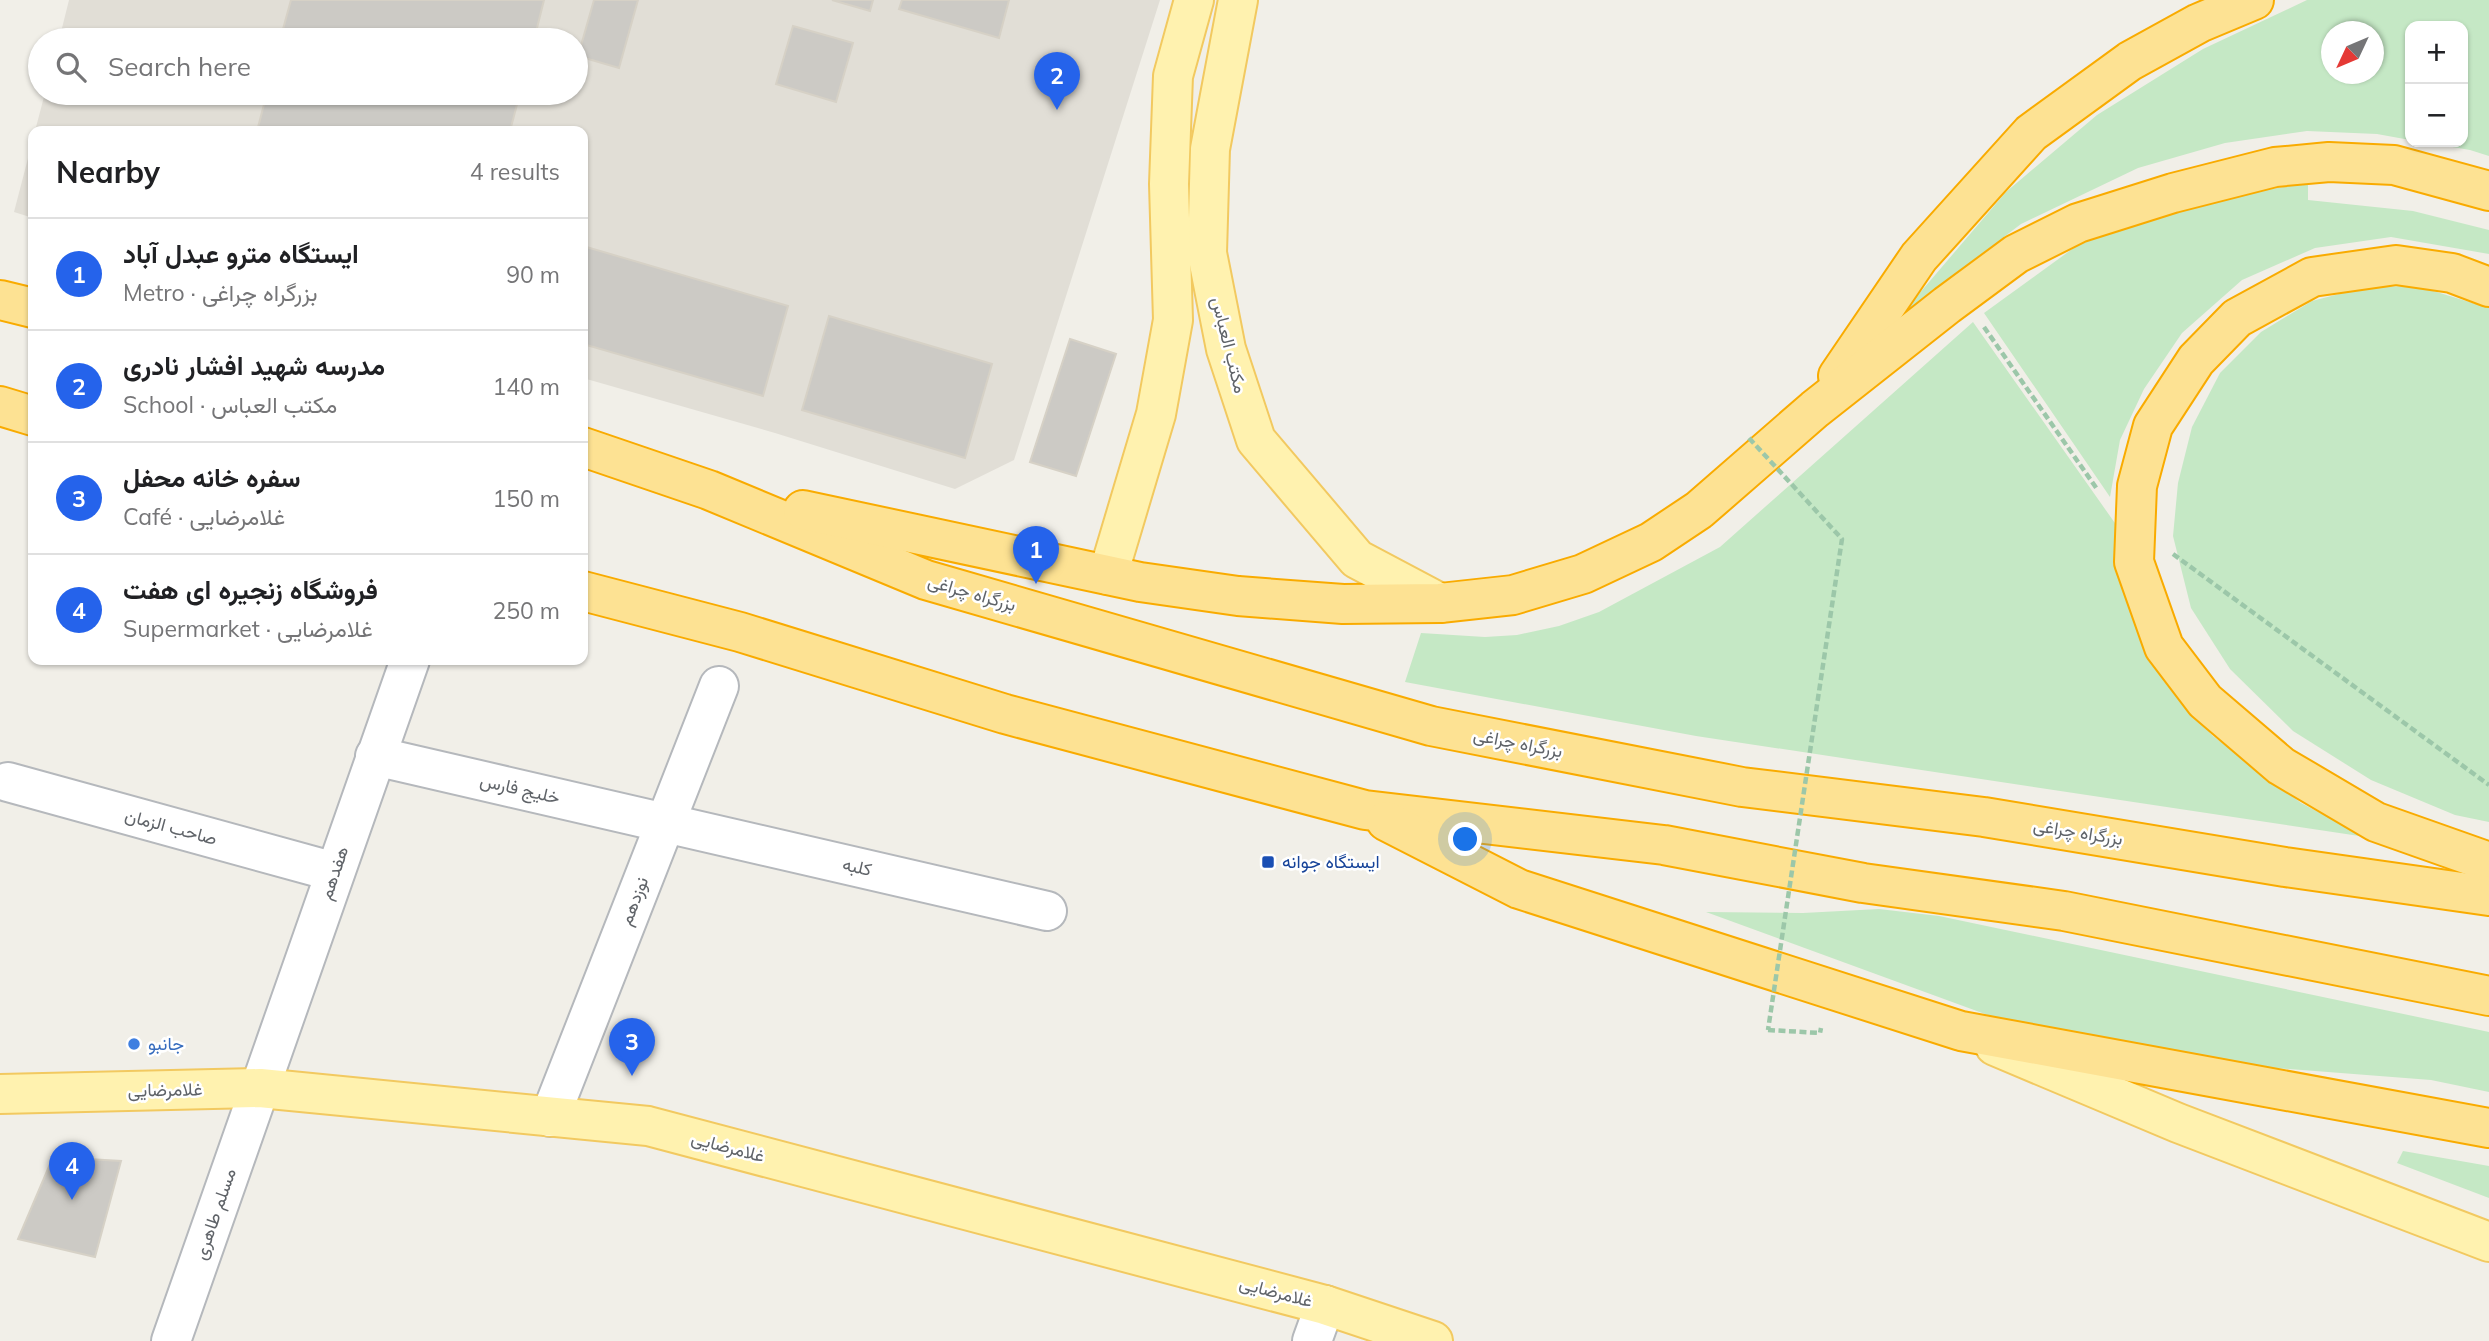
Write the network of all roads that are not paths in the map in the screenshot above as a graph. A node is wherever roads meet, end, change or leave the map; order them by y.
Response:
1 (1194, 0) edge
2 (1238, 0) edge
3 (2254, 0) edge
4 (2489, 191) edge
5 (2489, 287) edge
6 (0, 300) edge
7 (28, 307) edge
8 (0, 406) edge
9 (1815, 409) junction
10 (28, 414) edge
11 (588, 449) edge
12 (709, 490) junction
13 (1108, 575) junction
14 (588, 592) edge
15 (1440, 603) junction
16 (408, 665) edge
17 (719, 686) dead end
18 (375, 756) junction
19 (8, 782) dead end
20 (1365, 810) junction
21 (666, 822) junction
22 (2489, 862) edge
23 (335, 872) junction
24 (2489, 896) edge
25 (1047, 912) dead end
26 (2489, 996) edge
27 (1961, 1031) junction
28 (260, 1088) junction
29 (0, 1094) edge
30 (550, 1117) junction
31 (2489, 1128) edge
32 (2489, 1242) edge
33 (1325, 1305) junction
34 (171, 1341) edge
35 (1312, 1341) edge
36 (1433, 1341) edge

1 - 13 main road
2 - 15 main road, مکتب العباس
3 - 9 highway
4 - 9 highway
5 - 22 highway
6 - 7 highway
8 - 10 highway
9 - 15 highway
11 - 12 highway, بزرگراه چراغی
12 - 13 highway
12 - 24 highway, بزرگراه چراغی
13 - 15 highway
14 - 20 highway
16 - 18 street, هفدهم
17 - 21 street, نوزدهم
18 - 21 street, خلیج فارس
18 - 23 street, هفدهم
19 - 23 street, صاحب الزمان
20 - 26 highway
20 - 27 highway
21 - 25 street, کلبه
21 - 30 street, نوزدهم
23 - 28 street, هفدهم
27 - 31 highway
27 - 32 main road
28 - 29 main road, غلامرضایی
28 - 30 main road, غلامرضایی
28 - 34 street, مسلم طاهری
30 - 33 main road, غلامرضایی
33 - 35 street
33 - 36 main road, غلامرضایی

